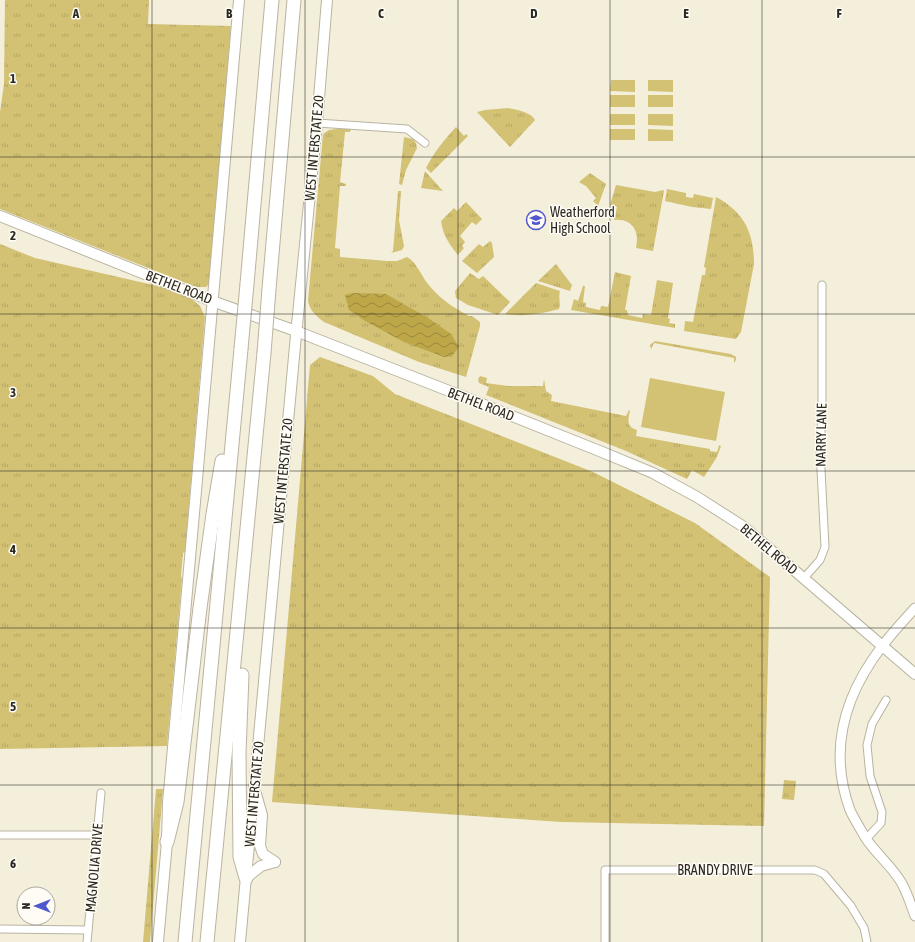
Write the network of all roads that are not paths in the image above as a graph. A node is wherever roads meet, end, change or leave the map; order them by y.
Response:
1 (238, 0) edge
2 (272, 0) edge
3 (294, 0) edge
4 (327, 0) edge
5 (317, 123) junction
6 (425, 143) dead end
7 (0, 216) edge
8 (822, 285) dead end
9 (212, 300) junction
10 (296, 331) junction
11 (233, 429) junction
12 (804, 578) junction
13 (915, 608) edge
14 (239, 612) junction
15 (882, 646) junction
16 (915, 674) edge
17 (886, 700) dead end
18 (254, 786) junction
19 (101, 793) dead end
20 (0, 834) edge
21 (97, 835) junction
22 (866, 839) junction
23 (167, 842) junction
24 (246, 878) junction
25 (911, 898) edge
26 (915, 916) edge
27 (0, 929) edge
28 (88, 930) junction
29 (87, 942) edge
30 (158, 942) edge
31 (185, 942) edge
32 (207, 942) edge
33 (240, 942) edge
34 (604, 942) edge
35 (867, 942) edge

1 - 9 main road
2 - 11 highway, bridge
3 - 14 highway, bridge
4 - 5 main road, WEST INTERSTATE 20
5 - 6 street
5 - 10 main road, WEST INTERSTATE 20
7 - 9 main road, BETHEL ROAD
8 - 12 street, NARRY LANE
9 - 10 main road, BETHEL ROAD
9 - 23 main road
10 - 12 main road, BETHEL ROAD
10 - 18 main road, WEST INTERSTATE 20
11 - 23 highway
11 - 31 highway
12 - 15 main road, BETHEL ROAD
13 - 15 street
14 - 24 highway
14 - 32 highway
15 - 16 main road, BETHEL ROAD
15 - 22 street
17 - 22 street
18 - 24 main road, WEST INTERSTATE 20
18 - 24 main road
19 - 21 street, MAGNOLIA DRIVE
20 - 21 street
21 - 28 street, MAGNOLIA DRIVE
22 - 25 street
23 - 30 main road
24 - 33 main road, WEST INTERSTATE 20
25 - 26 street
27 - 28 street
28 - 29 street, MAGNOLIA DRIVE
34 - 35 street, BRANDY DRIVE

